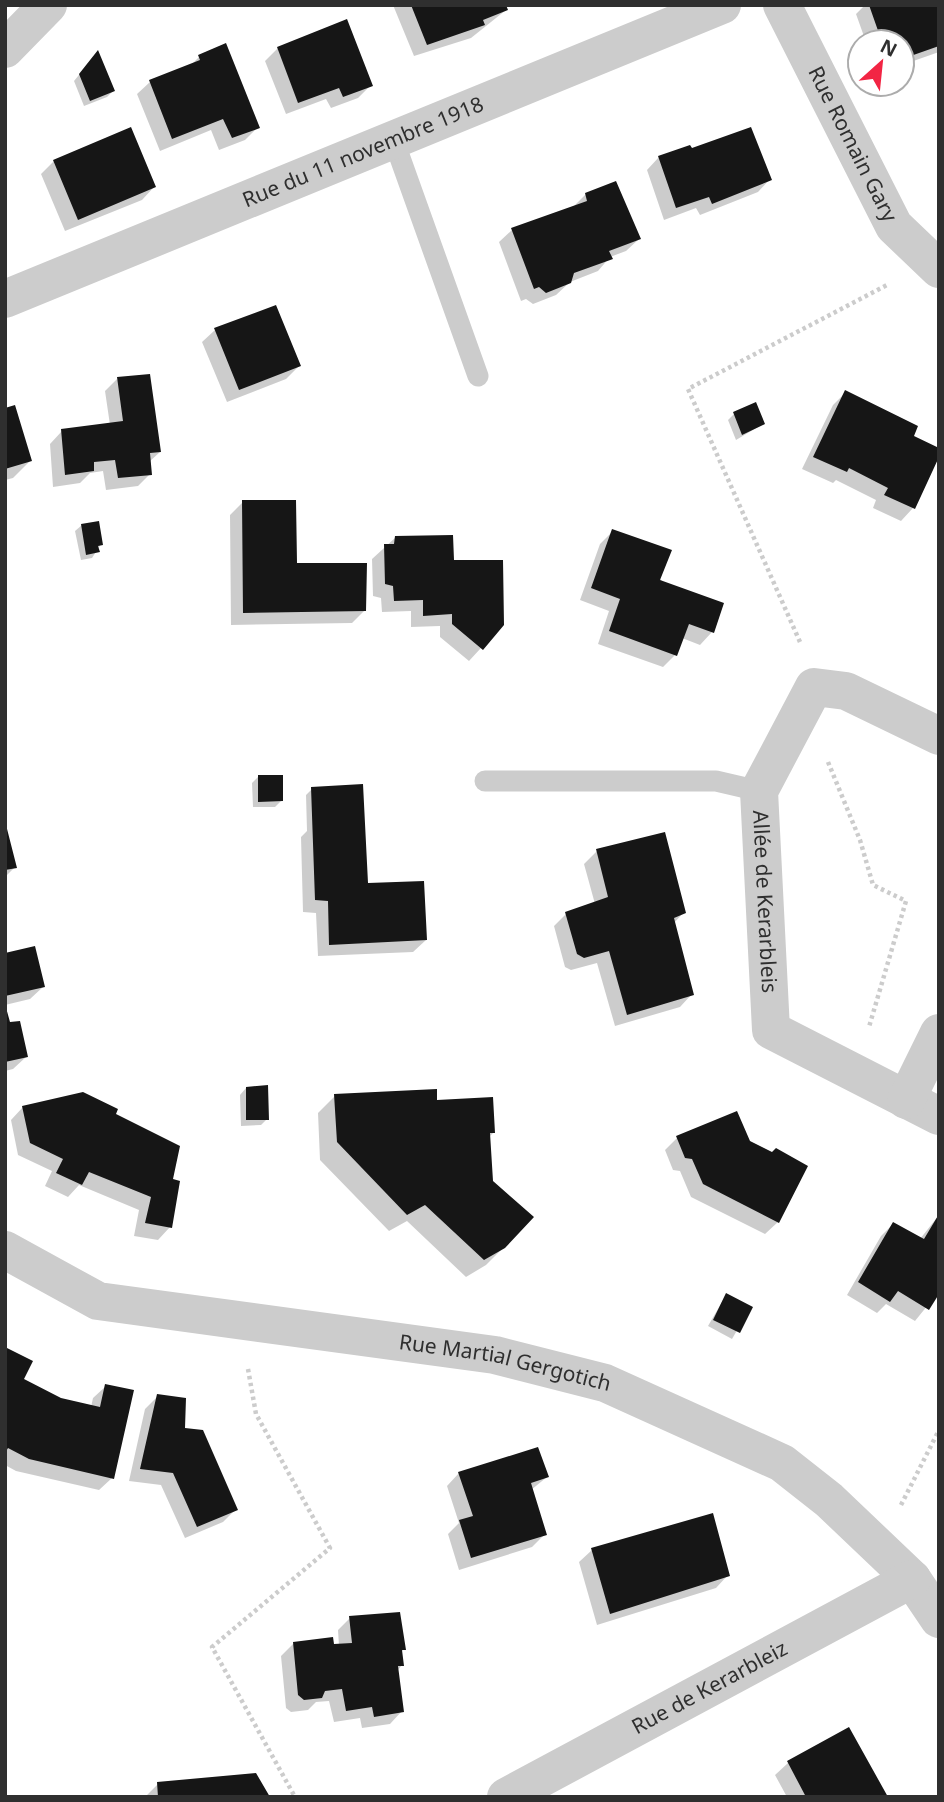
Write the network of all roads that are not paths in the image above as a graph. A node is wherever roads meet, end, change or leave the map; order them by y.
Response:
1 (48, 5) edge
2 (722, 5) edge
3 (782, 5) edge
4 (5, 49) edge
5 (394, 141) junction
6 (939, 269) edge
7 (5, 299) edge
8 (478, 376) dead end
9 (939, 736) edge
10 (485, 781) dead end
11 (759, 791) junction
12 (939, 1032) edge
13 (922, 1108) edge
14 (5, 1250) edge
15 (912, 1579) junction
16 (939, 1619) edge
17 (506, 1797) edge

1 - 4 street
2 - 5 street, Rue du 11 novembre 1918
3 - 6 street, Rue Romain Gary
5 - 7 street, Rue du 11 novembre 1918
5 - 8 lane
9 - 11 street, Allée de Kerarbleis
10 - 11 lane
11 - 13 street, Allée de Kerarbleis
12 - 13 street, Allée de Kerarbleis
14 - 15 street, Rue Martial Gergotich
15 - 16 street, Rue Martial Gergotich
15 - 17 street, Rue de Kerarbleiz

